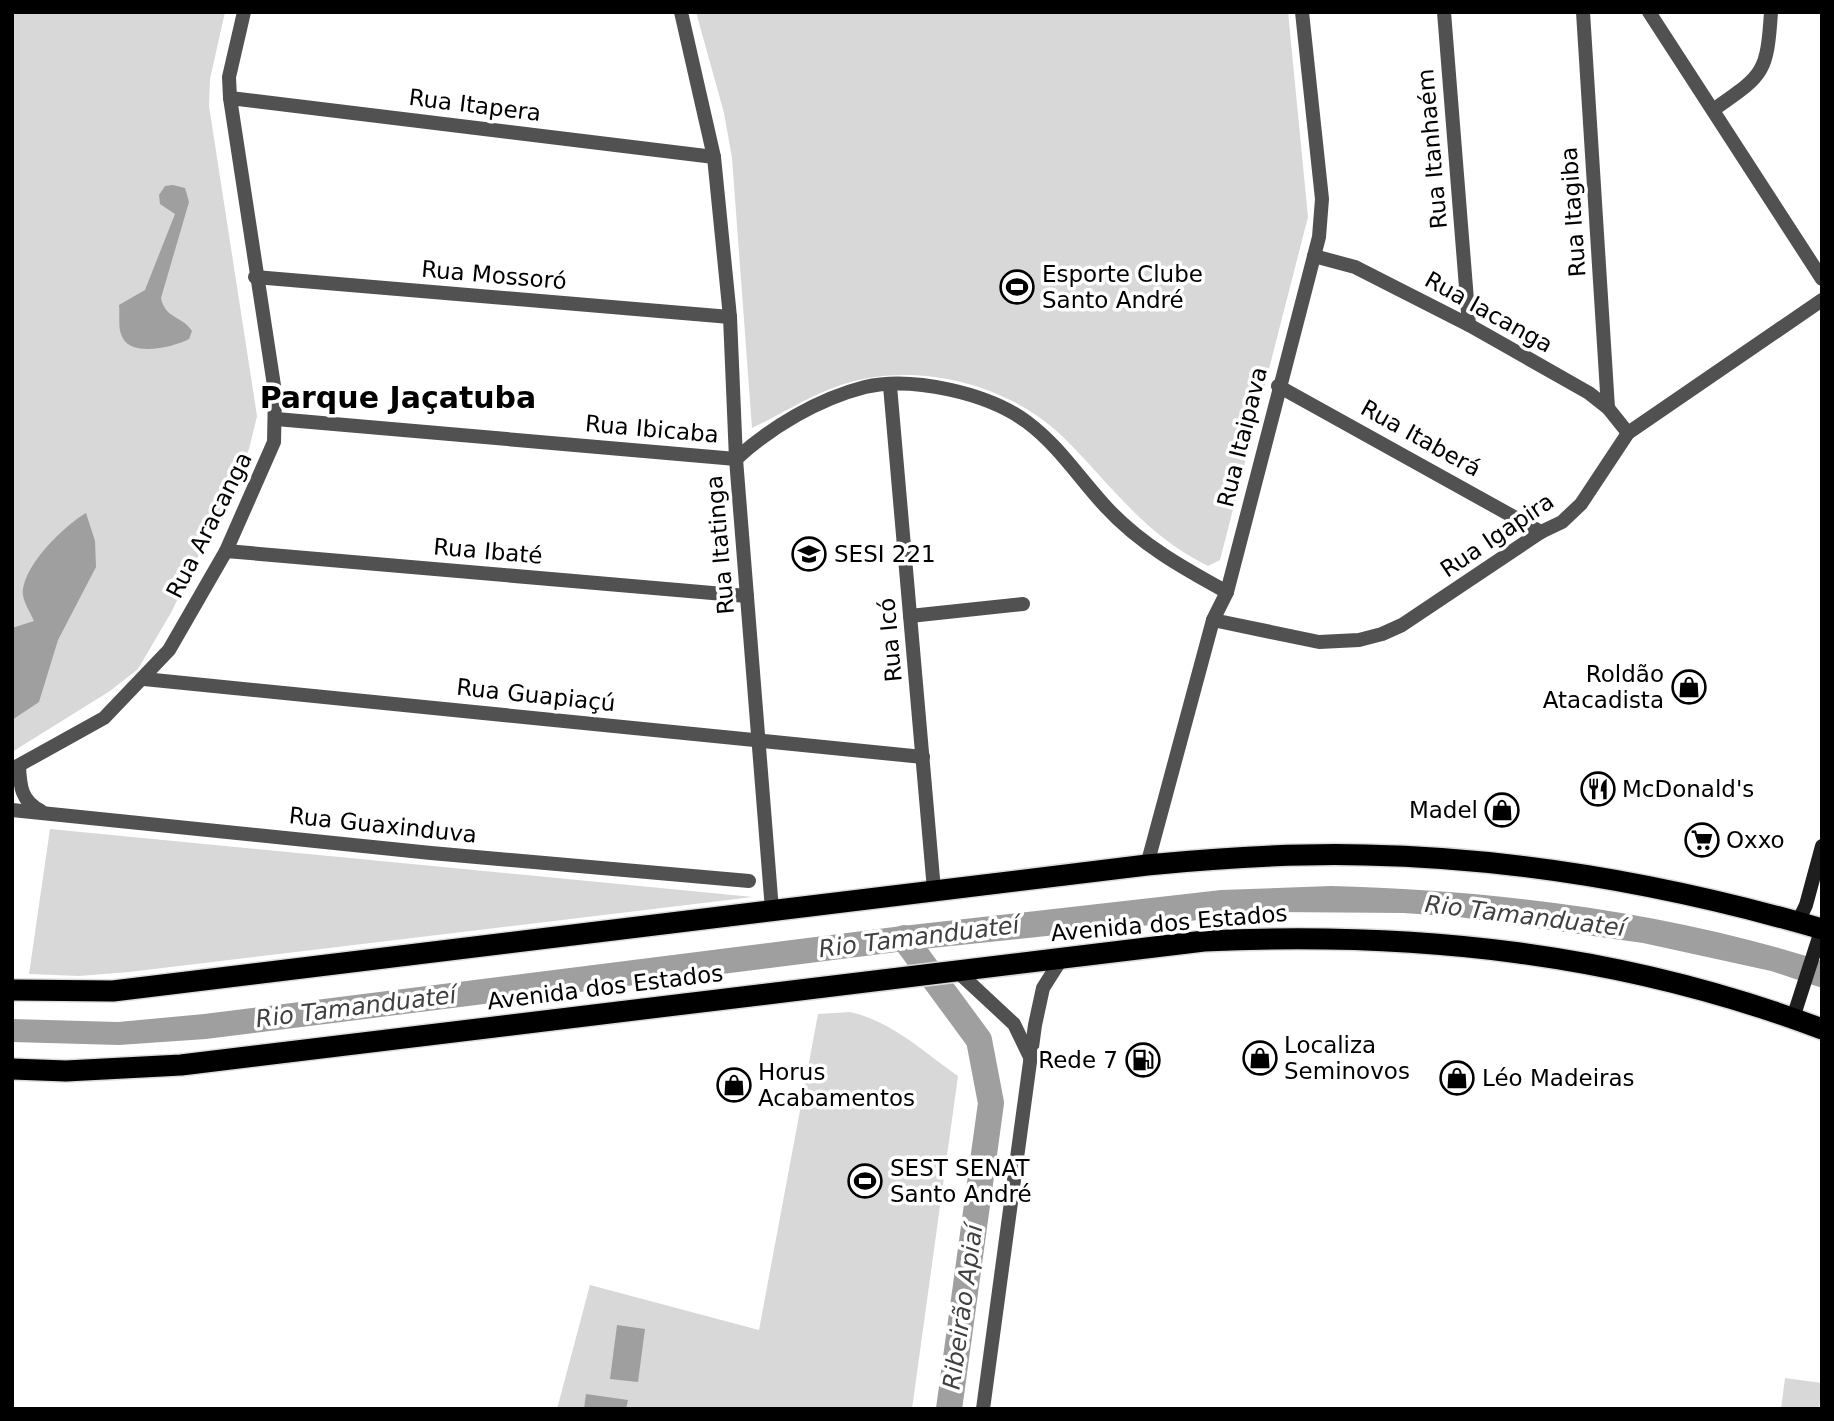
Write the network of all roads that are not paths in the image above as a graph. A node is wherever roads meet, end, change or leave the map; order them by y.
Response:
1 (244, 12) edge
2 (681, 12) edge
3 (1303, 12) edge
4 (1444, 12) edge
5 (1583, 12) edge
6 (1649, 12) edge
7 (1770, 12) edge
8 (230, 98) junction
9 (1713, 110) junction
10 (714, 156) junction
11 (1314, 256) junction
12 (255, 277) junction
13 (1822, 279) edge
14 (1822, 300) edge
15 (730, 317) junction
16 (1469, 325) junction
17 (890, 386) junction
18 (1278, 386) junction
19 (1608, 408) junction
20 (276, 419) junction
21 (1628, 433) junction
22 (736, 459) junction
23 (1541, 532) junction
24 (226, 551) junction
25 (1227, 592) junction
26 (747, 596) junction
27 (1023, 604) dead end
28 (910, 616) junction
29 (1213, 620) junction
30 (144, 679) junction
31 (760, 740) junction
32 (923, 757) junction
33 (16, 767) edge
34 (12, 810) edge
35 (43, 813) junction
36 (1822, 846) edge
37 (1147, 864) junction
38 (749, 881) dead end
39 (934, 890) junction
40 (772, 911) junction
41 (1798, 922) junction
42 (1822, 929) edge
43 (1062, 958) junction
44 (949, 972) junction
45 (12, 990) edge
46 (1793, 1018) junction
47 (1822, 1029) edge
48 (1031, 1058) junction
49 (12, 1069) edge
50 (984, 1409) edge

1 - 8 street, Rua Aracanga
2 - 10 street, Rua Itatinga
3 - 11 street, Rua Itaipava
4 - 16 street, Rua Itanhaém
5 - 19 street, Rua Itagiba
6 - 9 street
7 - 9 street
8 - 10 street, Rua Itapera
8 - 12 street, Rua Aracanga
9 - 13 street
10 - 15 street, Rua Itatinga
11 - 16 street, Rua Iacanga
11 - 18 street, Rua Itaipava
12 - 15 street, Rua Mossoró
12 - 20 street, Rua Aracanga
14 - 21 street, Rua Igapira
15 - 22 street, Rua Itatinga
16 - 19 street, Rua Iacanga
17 - 22 street, Rua Ibicaba
17 - 25 street, Rua Ibicaba
17 - 28 street, Rua Icó
18 - 23 street, Rua Itaberá
18 - 25 street, Rua Itaipava
19 - 21 street, Rua Iacanga
20 - 22 street, Rua Ibicaba
20 - 24 street, Rua Aracanga
21 - 23 street, Rua Igapira
22 - 26 street, Rua Itatinga
23 - 29 street, Rua Igapira
24 - 26 street, Rua Ibaté
24 - 30 street, Rua Aracanga
25 - 29 street, Rua Itaipava
26 - 31 street, Rua Itatinga
27 - 28 street
28 - 32 street, Rua Icó
29 - 37 street, Rua Itaipava
30 - 31 street, Rua Guapiaçú
30 - 33 street, Rua Aracanga
31 - 32 street, Rua Guapiaçú
31 - 40 street, Rua Itatinga
32 - 39 street, Rua Icó
33 - 35 street
34 - 35 street, Rua Guaxinduva
35 - 38 street, Rua Guaxinduva
36 - 41 main road
37 - 39 highway
37 - 41 highway
39 - 40 highway
40 - 45 highway
41 - 42 highway
42 - 46 main road
43 - 44 highway, Avenida dos Estados
43 - 46 highway, Avenida dos Estados
43 - 48 street
44 - 48 street
44 - 49 highway, Avenida dos Estados
46 - 47 highway, Avenida dos Estados
48 - 50 street

